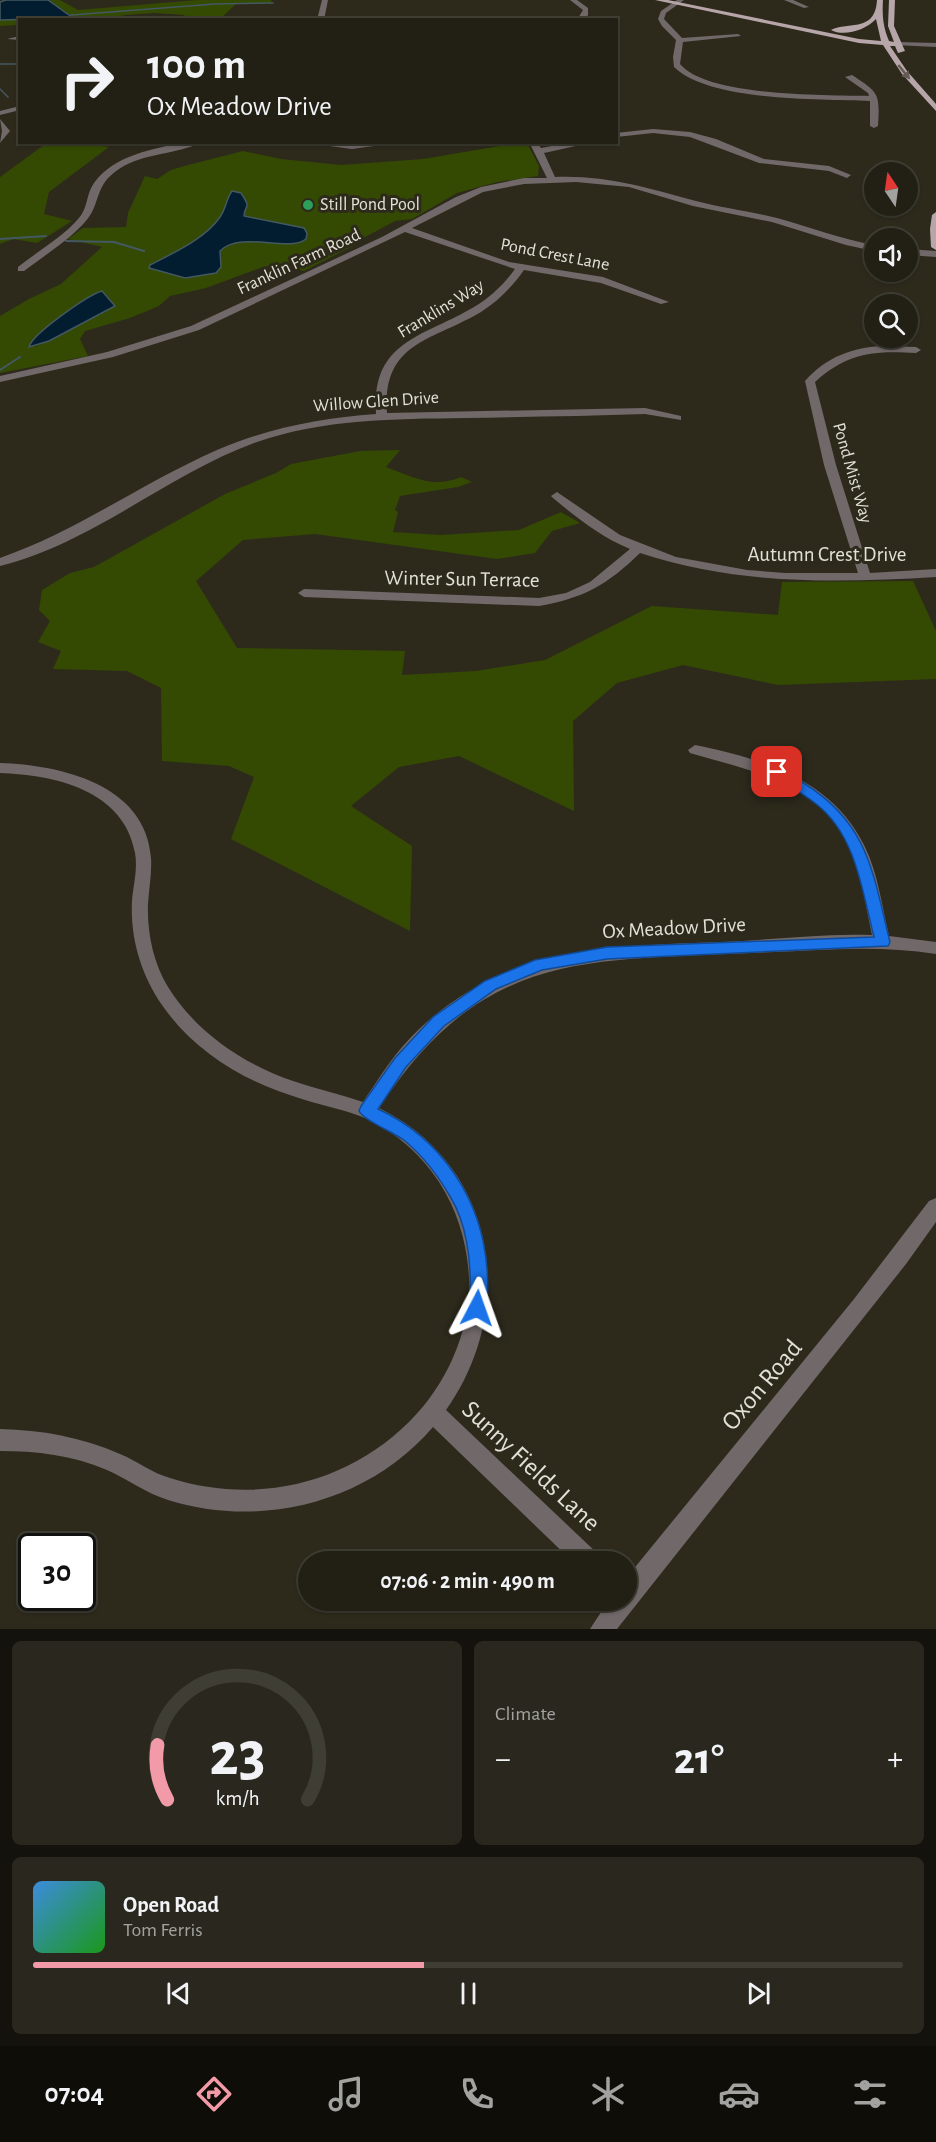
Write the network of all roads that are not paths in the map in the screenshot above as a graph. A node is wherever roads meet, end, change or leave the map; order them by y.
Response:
1 (325, 0) edge
2 (573, 0) edge
3 (658, 0) edge
4 (787, 0) edge
5 (880, 0) edge
6 (892, 0) edge
7 (678, 2) edge
8 (806, 7) dead end
9 (879, 10) junction
10 (736, 15) junction
11 (320, 18) edge
12 (582, 18) edge
13 (801, 26) junction
14 (738, 36) dead end
15 (18, 38) edge
16 (10, 39) dead end
17 (680, 40) junction
18 (885, 43) junction
19 (897, 44) junction
20 (936, 45) edge
21 (906, 58) dead end
22 (849, 77) dead end
23 (875, 99) junction
24 (18, 108) edge
25 (936, 109) edge
26 (0, 113) edge
27 (0, 121) edge
28 (874, 126) dead end
29 (618, 135) edge
30 (0, 141) edge
31 (190, 144) edge
32 (323, 144) edge
33 (380, 144) edge
34 (534, 144) edge
35 (579, 144) edge
36 (539, 151) junction
37 (848, 175) dead end
38 (552, 179) junction
39 (936, 215) edge
40 (406, 229) junction
41 (818, 232) junction
42 (864, 240) edge
43 (864, 246) edge
44 (918, 246) edge
45 (936, 247) edge
46 (918, 253) edge
47 (936, 254) edge
48 (521, 268) junction
49 (21, 269) dead end
50 (664, 302) dead end
51 (916, 351) dead end
52 (0, 378) edge
53 (381, 417) junction
54 (677, 417) dead end
55 (557, 496) dead end
56 (638, 548) junction
57 (0, 562) edge
58 (936, 573) edge
59 (865, 576) junction
60 (304, 593) dead end
61 (695, 750) dead end
62 (0, 768) edge
63 (882, 942) junction
64 (936, 948) edge
65 (367, 1111) junction
66 (936, 1207) edge
67 (432, 1412) junction
68 (0, 1440) edge
69 (578, 1551) edge
70 (637, 1583) edge
71 (616, 1611) edge
72 (602, 1629) edge

1 - 11 street
2 - 12 street
3 - 7 main road
4 - 8 street
5 - 9 main road
6 - 19 main road
7 - 10 main road
7 - 17 street
9 - 13 main road
9 - 18 main road
10 - 13 main road
10 - 18 main road
13 - 18 main road
14 - 17 street
15 - 16 street
17 - 23 street
18 - 19 main road
18 -> 25 main road
19 - 20 street
19 - 21 main road
22 - 23 street
23 - 28 street
24 - 26 street
27 - 30 street
29 - 37 street
31 - 49 street
32 - 33 street
34 - 36 street
35 - 36 street
36 - 38 street
38 - 40 street, Franklin Farm Road
38 - 41 street, Franklin Farm Road
39 - 45 main road
40 - 48 street, Pond Crest Lane
40 - 52 street, Franklin Farm Road
41 - 42 street, Franklin Farm Road
41 - 43 street, Franklin Farm Road
44 - 45 street
46 - 47 street
48 - 50 street, Pond Crest Lane
48 - 53 street, Franklins Way
51 - 59 street, Pond Mist Way
53 - 54 street, Willow Glen Drive
53 - 57 street, Willow Glen Drive
55 - 56 street, Autumn Crest Drive
56 - 59 street, Autumn Crest Drive
56 - 60 street, Winter Sun Terrace
58 - 59 street, Autumn Crest Drive
61 - 63 street
62 - 65 street
63 - 64 street, Ox Meadow Drive
63 - 65 street, Ox Meadow Drive
65 - 67 street
66 - 70 street, Oxon Road
67 - 68 street
67 - 69 street, Sunny Fields Lane
71 - 72 street

